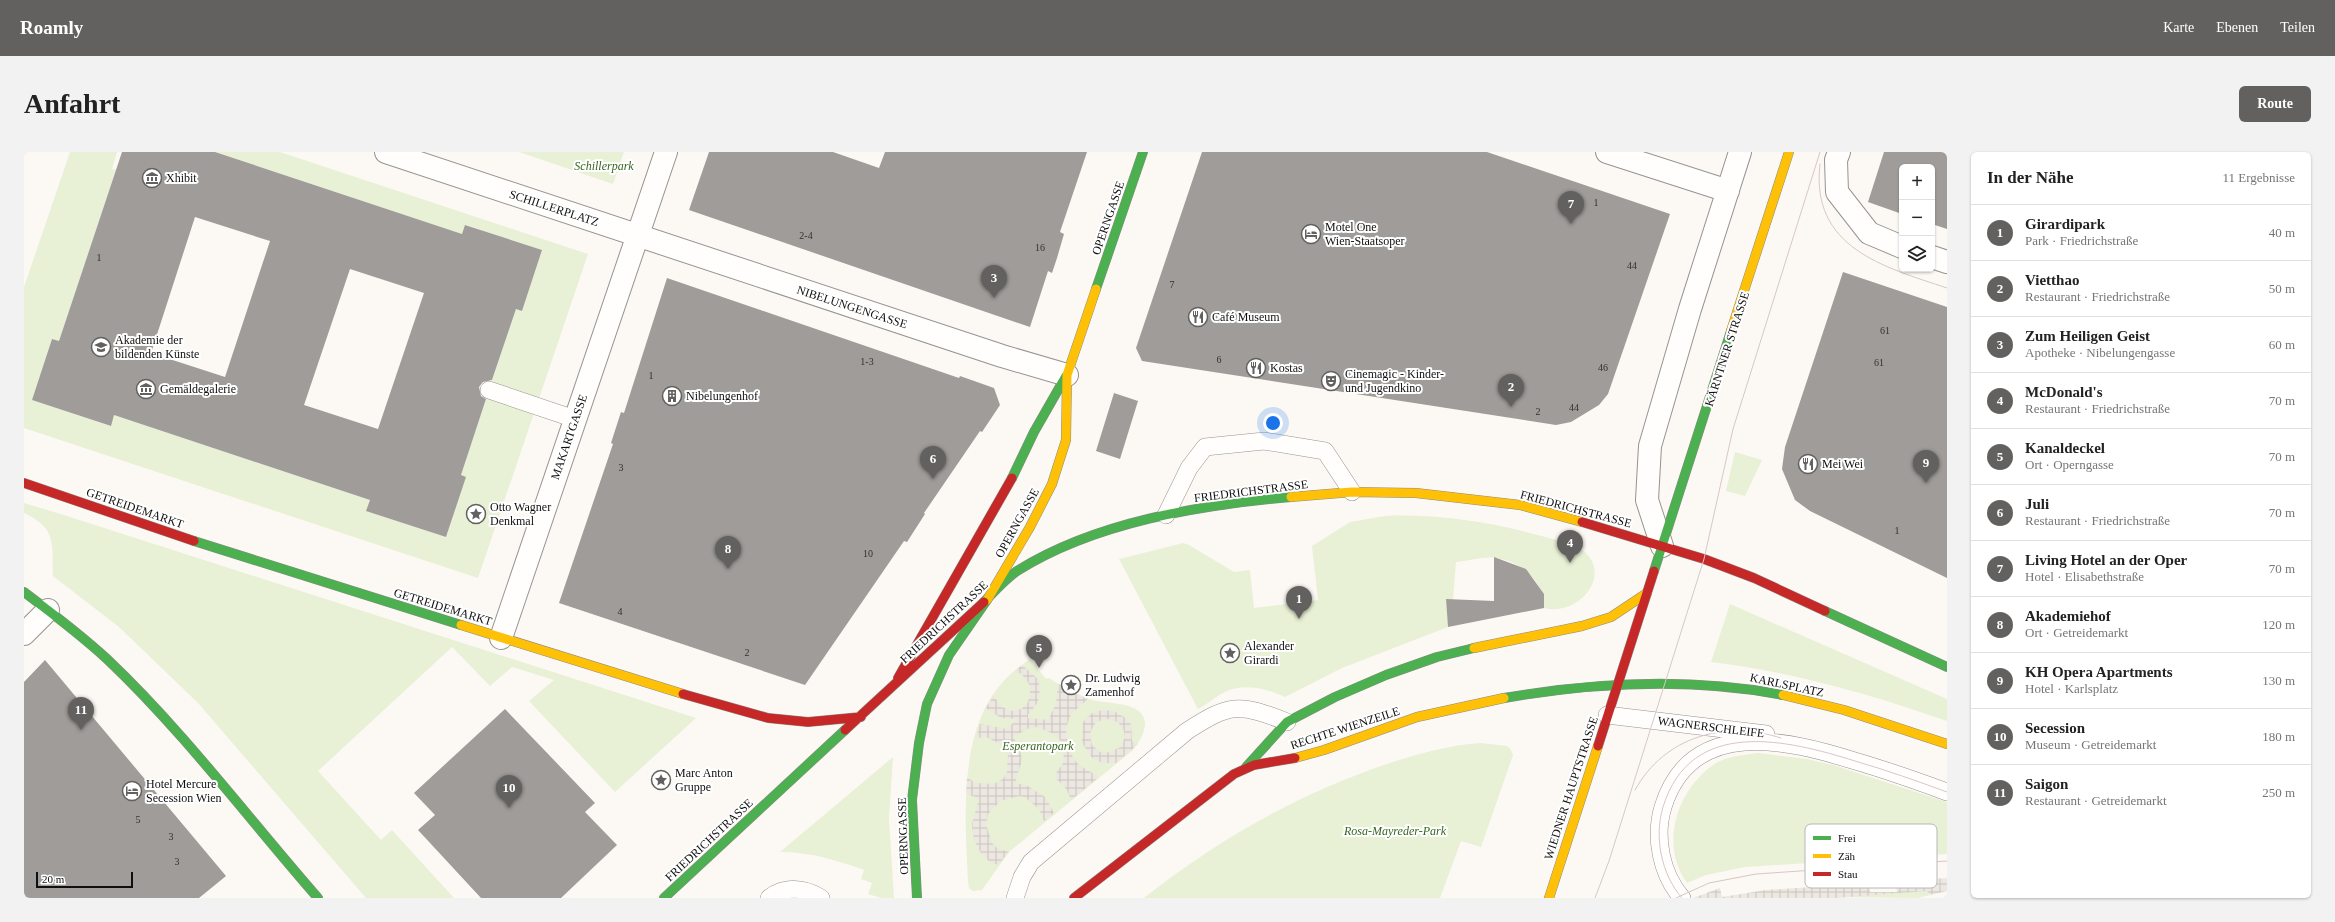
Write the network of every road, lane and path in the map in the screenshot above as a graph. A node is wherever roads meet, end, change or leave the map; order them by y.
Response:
1 (386, 152) edge
2 (666, 152) edge
3 (1143, 152) edge
4 (1607, 152) edge
5 (1740, 152) edge
6 (1789, 152) edge
7 (1839, 152) edge
8 (1728, 191) junction
9 (638, 236) junction
10 (1899, 246) edge
11 (1935, 258) edge
12 (1947, 262) edge
13 (1067, 375) junction
14 (489, 390) dead end
15 (575, 419) junction
16 (24, 483) edge
17 (1352, 492) junction
18 (1166, 515) junction
19 (1662, 546) junction
20 (24, 592) edge
21 (1647, 593) junction
22 (989, 596) junction
23 (48, 610) junction
24 (24, 634) edge
25 (502, 638) junction
26 (1947, 667) edge
27 (1616, 685) junction
28 (894, 686) junction
29 (1607, 715) junction
30 (861, 716) junction
31 (1287, 722) junction
32 (1947, 744) edge
33 (1814, 748) junction
34 (1246, 767) junction
35 (1947, 792) edge
36 (318, 898) edge
37 (664, 898) edge
38 (769, 898) edge
39 (821, 898) edge
40 (917, 898) edge
41 (1014, 898) edge
42 (1074, 898) edge
43 (1549, 898) edge
44 (1682, 898) edge

1 - 9 street, SCHILLERPLATZ
2 - 9 street
3 - 13 main road, OPERNGASSE
4 - 8 street
5 - 8 street
6 - 19 main road, KÄRNTNER STRASSE
7 - 10 street
8 - 19 street
9 - 13 street, NIBELUNGENGASSE
9 - 15 street, MAKARTGASSE
11 - 12 street
13 - 22 main road, OPERNGASSE
13 - 28 main road, FRIEDRICHSTRASSE
14 - 15 lane
15 - 25 street, MAKARTGASSE
16 - 25 main road, GETREIDEMARKT
17 - 18 main road, FRIEDRICHSTRASSE
17 - 18 lane
17 - 19 main road, FRIEDRICHSTRASSE
18 - 22 main road, FRIEDRICHSTRASSE
19 - 21 main road, KÄRNTNER STRASSE
19 - 26 main road
20 - 23 main road
21 - 27 main road, KÄRNTNER STRASSE
21 - 31 main road
22 - 28 main road, FRIEDRICHSTRASSE
22 - 40 main road, OPERNGASSE
23 - 24 street
23 - 36 main road
25 - 30 main road, GETREIDEMARKT
27 - 29 main road, WIEDNER HAUPTSTRASSE
27 - 32 main road, KARLSPLATZ
27 - 34 main road, RECHTE WIENZEILE
28 - 30 main road, FRIEDRICHSTRASSE
29 - 33 lane, WAGNERSCHLEIFE
29 - 43 main road, WIEDNER HAUPTSTRASSE
30 - 37 main road, FRIEDRICHSTRASSE
31 - 34 main road
31 - 41 lane
33 - 35 lane, WAGNERSCHLEIFE
33 - 44 lane, WAGNERSCHLEIFE
34 - 42 main road, RECHTE WIENZEILE
38 - 39 lane

